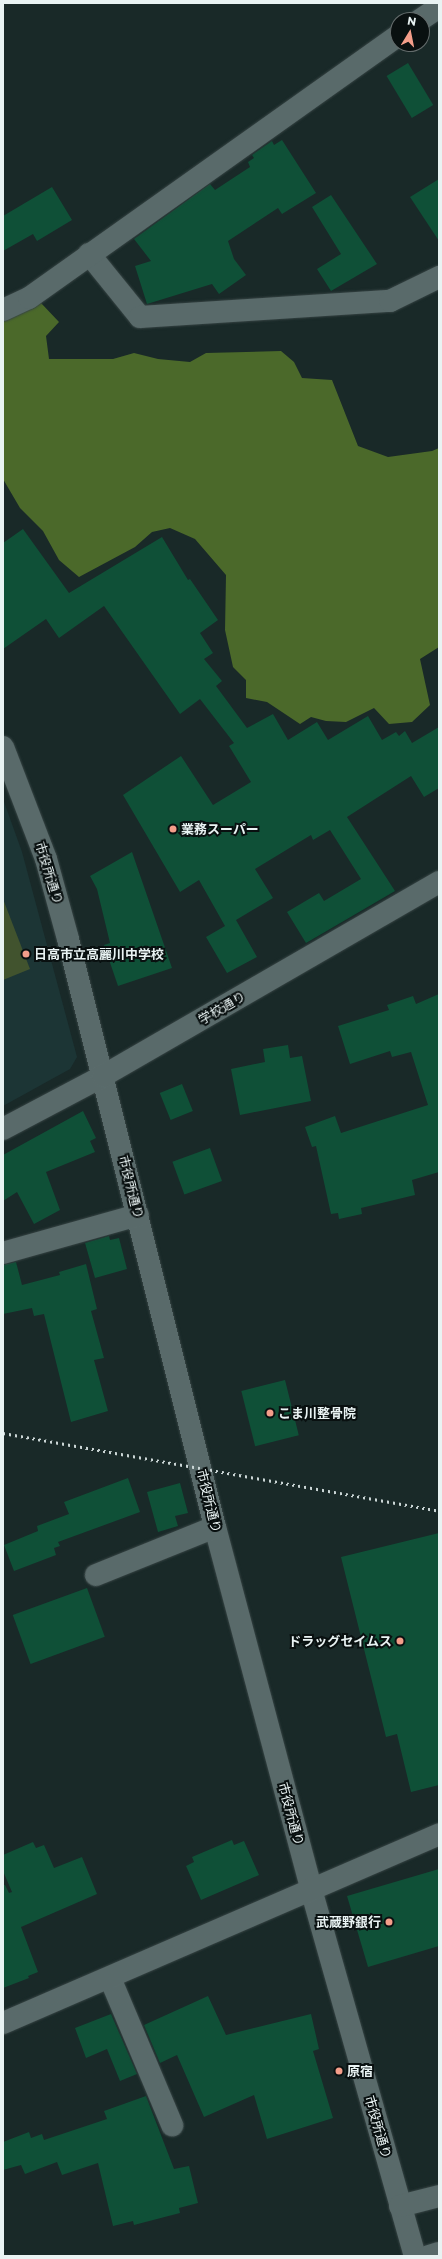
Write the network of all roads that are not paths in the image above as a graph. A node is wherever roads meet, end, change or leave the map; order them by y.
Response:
1 (439, 7) edge
2 (430, 13) edge
3 (390, 42) edge
4 (89, 254) junction
5 (439, 278) edge
6 (3, 310) edge
7 (3, 747) edge
8 (439, 882) edge
9 (103, 1076) junction
10 (3, 1129) edge
11 (138, 1215) junction
12 (3, 1253) edge
13 (215, 1527) junction
14 (96, 1575) dead end
15 (439, 1834) edge
16 (311, 1890) junction
17 (110, 1978) junction
18 (3, 2023) edge
19 (172, 2125) dead end
20 (439, 2196) edge
21 (400, 2206) junction
22 (439, 2253) edge
23 (415, 2256) edge
24 (429, 2256) edge

1 - 2 street
3 - 4 street
4 - 5 street
4 - 6 street
7 - 9 street, 市役所通り
8 - 9 street, 学校通り
9 - 10 street, 学校通り
9 - 11 street, 市役所通り
11 - 12 street
11 - 13 street, 市役所通り
13 - 14 street
13 - 16 street, 市役所通り
15 - 16 street
16 - 17 street
16 - 21 street, 市役所通り
17 - 18 street
17 - 19 street
20 - 21 street
21 - 23 street, 市役所通り
22 - 24 street

